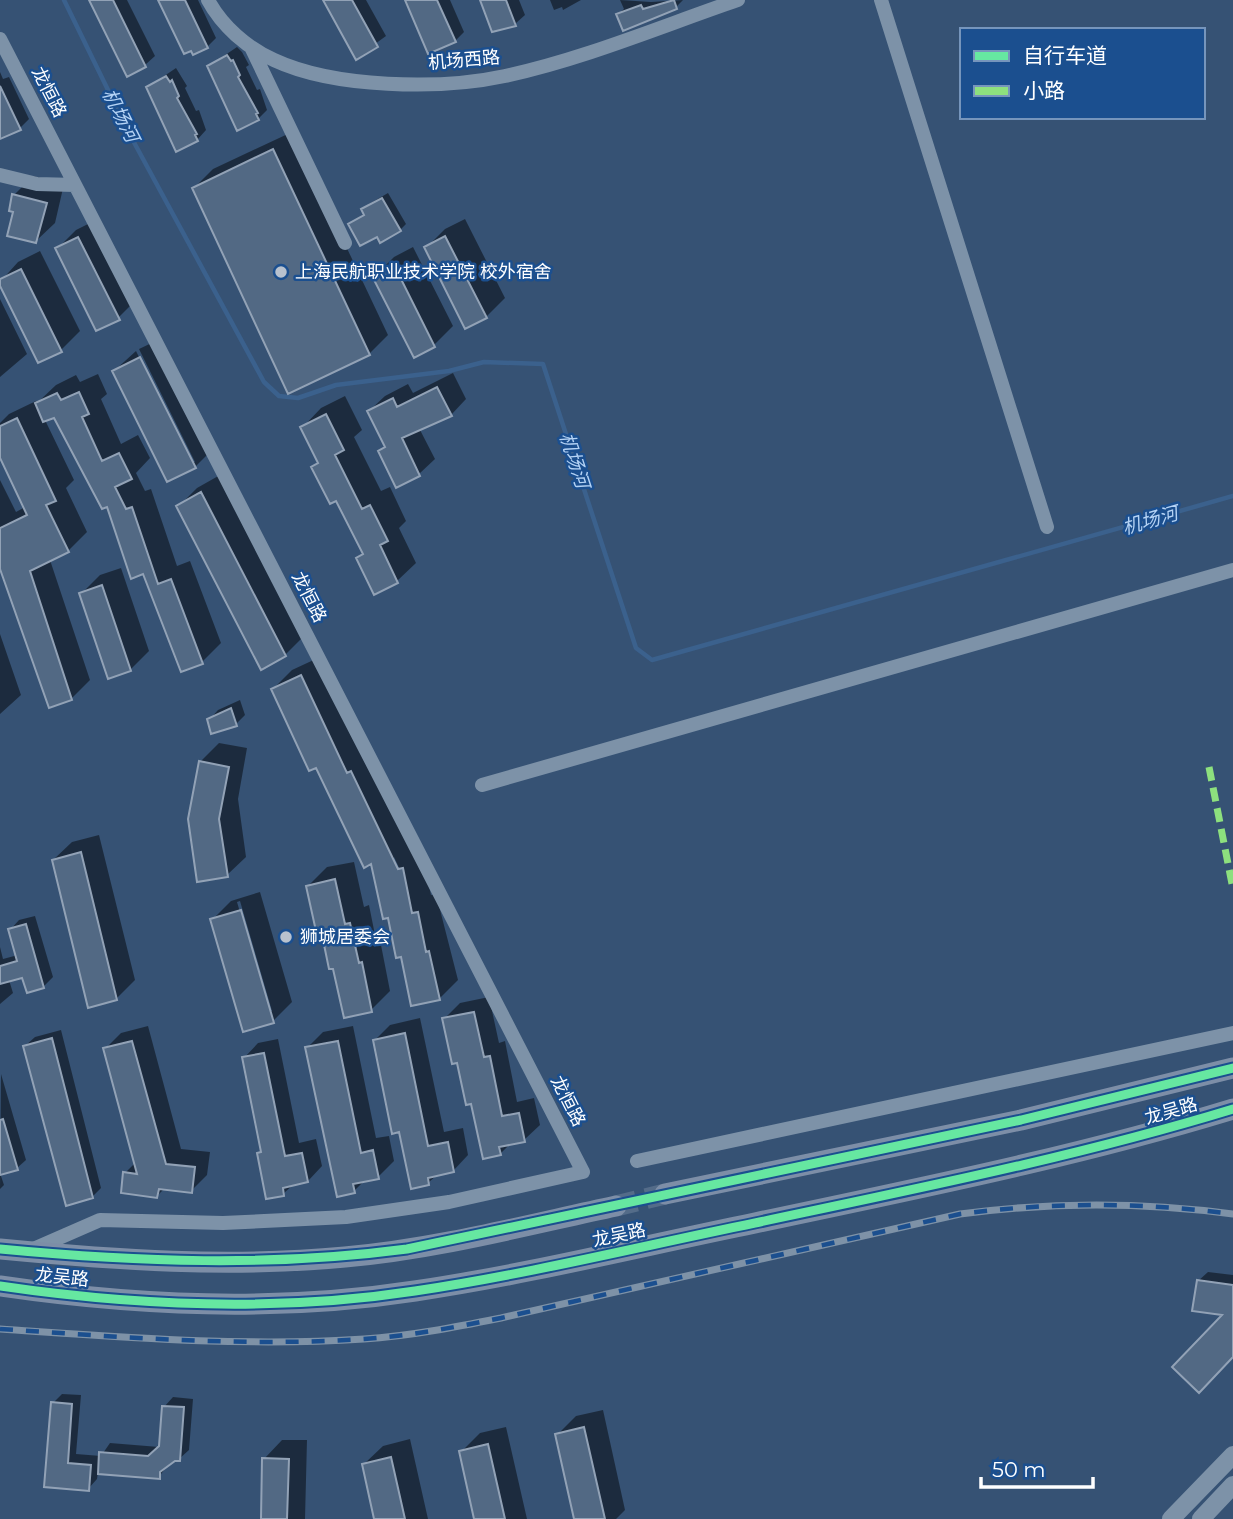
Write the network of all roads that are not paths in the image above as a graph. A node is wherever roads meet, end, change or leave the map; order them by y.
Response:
1 (208, 0) edge
2 (738, 0) edge
3 (881, 0) edge
4 (0, 39) edge
5 (251, 47) junction
6 (0, 175) edge
7 (75, 185) junction
8 (345, 243) dead end
9 (1047, 527) dead end
10 (1233, 570) edge
11 (482, 785) dead end
12 (1233, 1032) edge
13 (1228, 1066) edge
14 (1233, 1109) edge
15 (637, 1161) dead end
16 (583, 1172) joint
17 (665, 1194) tunnel mouth
18 (616, 1206) tunnel mouth
19 (0, 1249) edge
20 (27, 1251) junction
21 (0, 1286) edge
22 (1233, 1455) edge
23 (1233, 1485) edge
24 (1171, 1519) edge
25 (1201, 1519) edge

1 - 5 street, 机场西路
2 - 5 street, 机场西路
3 - 9 street
4 - 7 street, 龙恒路
5 - 8 street
6 - 7 street
7 - 16 street, 龙恒路
10 - 11 street
12 - 15 street
13 - 17 main road, 龙吴路
14 - 21 main road, 龙吴路
16 - 20 street, 龙吴路
18 - 20 main road, 龙吴路
19 - 20 main road, 龙吴路
22 - 24 street
23 - 25 street

